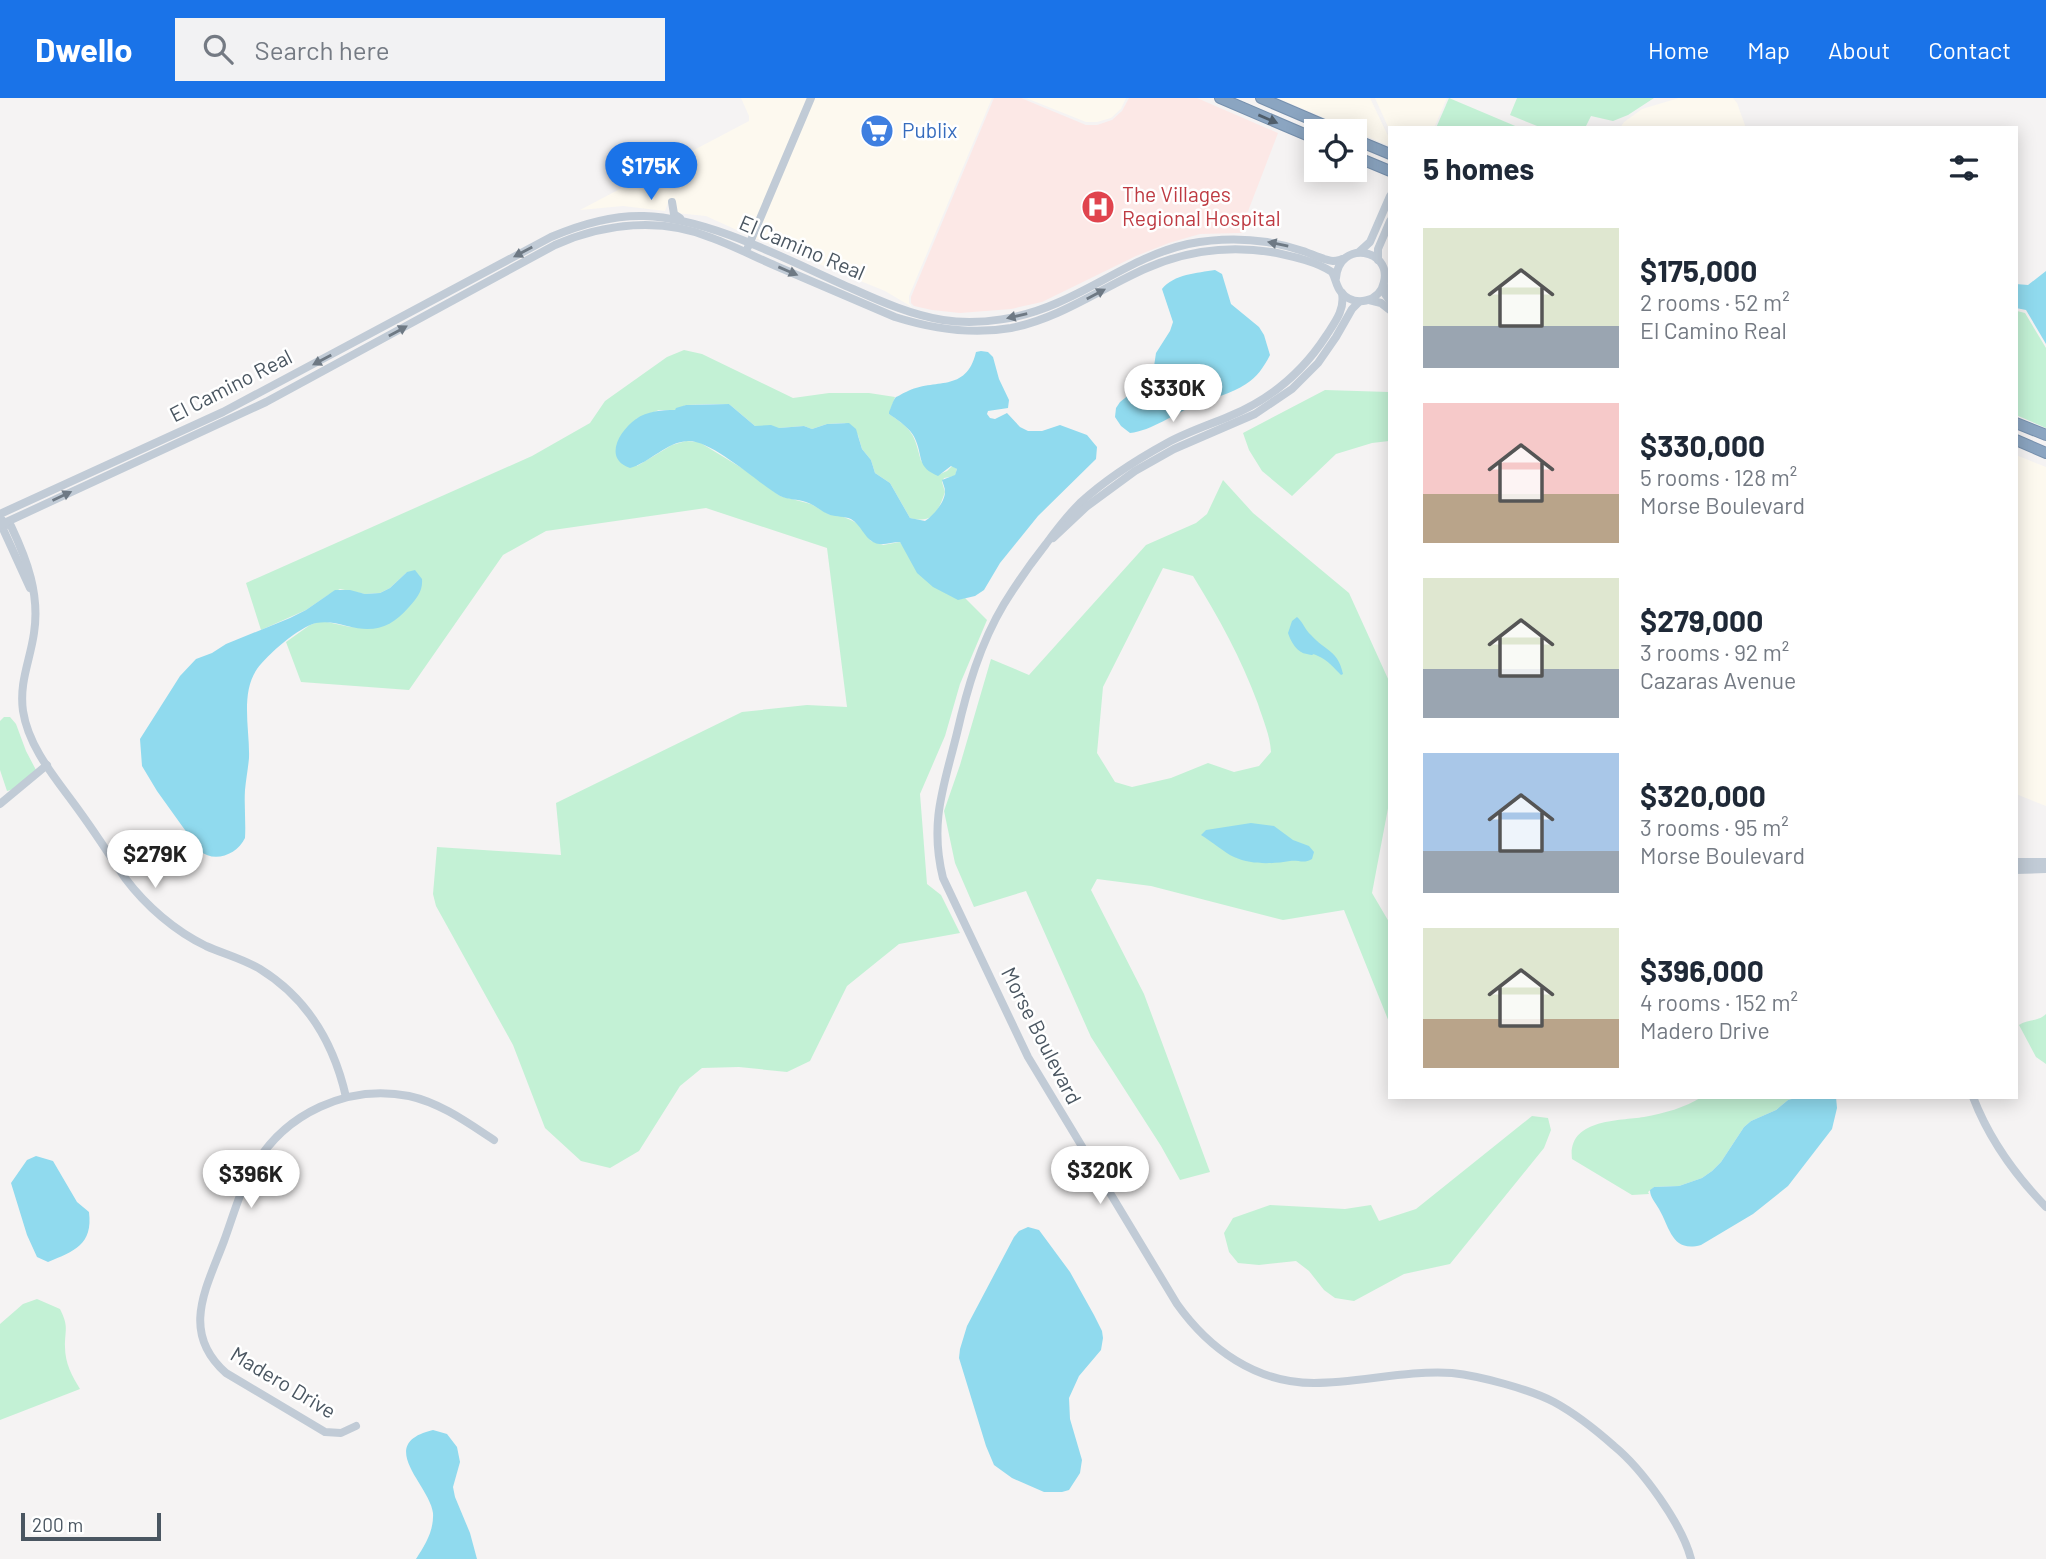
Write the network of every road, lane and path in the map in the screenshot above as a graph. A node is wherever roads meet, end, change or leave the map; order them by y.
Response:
1 (811, 98) edge
2 (1220, 98) edge
3 (1261, 98) edge
4 (1310, 119) edge
5 (1304, 134) edge
6 (1367, 144) edge
7 (1388, 153) edge
8 (1367, 161) edge
9 (1388, 170) edge
10 (1388, 201) edge
11 (662, 217) junction
12 (682, 220) junction
13 (1388, 226) edge
14 (553, 241) junction
15 (750, 244) junction
16 (1186, 244) junction
17 (1253, 245) junction
18 (1359, 252) junction
19 (746, 253) junction
20 (1189, 254) junction
21 (1343, 259) junction
22 (1378, 260) junction
23 (1336, 278) junction
24 (1384, 284) junction
25 (1342, 293) junction
26 (1388, 298) edge
27 (1369, 300) junction
28 (1359, 302) junction
29 (1060, 308) junction
30 (1388, 308) edge
31 (897, 312) junction
32 (1332, 335) junction
33 (2018, 424) edge
34 (2028, 428) junction
35 (2046, 435) edge
36 (2019, 442) edge
37 (2046, 453) edge
38 (1, 519) edge
39 (47, 765) junction
40 (0, 804) edge
41 (2018, 862) edge
42 (2046, 862) edge
43 (2046, 869) edge
44 (2018, 870) edge
45 (346, 1097) junction
46 (1974, 1099) edge
47 (494, 1140) dead end
48 (2046, 1208) edge
49 (356, 1426) dead end
50 (1691, 1559) edge

1 - 15 street
2 -> 5 highway
3 - 4 highway
6 - 7 highway
8 - 9 highway
10 - 18 street
11 - 12 street, El Camino Real
11 - 12 street
11 - 14 street, El Camino Real
12 - 15 street, El Camino Real
13 - 22 street
14 - 19 street, El Camino Real
14 - 38 street, El Camino Real
15 - 19 street
15 - 31 street, El Camino Real
16 - 17 street, El Camino Real
16 - 20 street
16 - 29 street, El Camino Real
17 - 20 street, El Camino Real
21 -> 17 street, El Camino Real
17 - 23 street, El Camino Real
18 - 21 street
18 - 22 street
19 -> 31 street, El Camino Real
29 -> 20 street, El Camino Real
21 - 23 street
22 - 24 street
23 - 25 street
24 - 26 street
24 - 27 street
25 - 28 street
25 - 32 street, Morse Boulevard
27 - 28 street
27 - 30 street
28 - 32 street, Morse Boulevard
29 - 31 street, El Camino Real
32 - 50 street, Morse Boulevard
33 - 34 highway
34 - 35 highway
34 - 36 highway
36 - 37 highway
38 - 39 street
39 - 40 street
39 - 45 street
41 - 42 street
43 - 44 street
45 - 47 street, Madero Drive
45 - 49 street, Madero Drive
46 - 48 street

